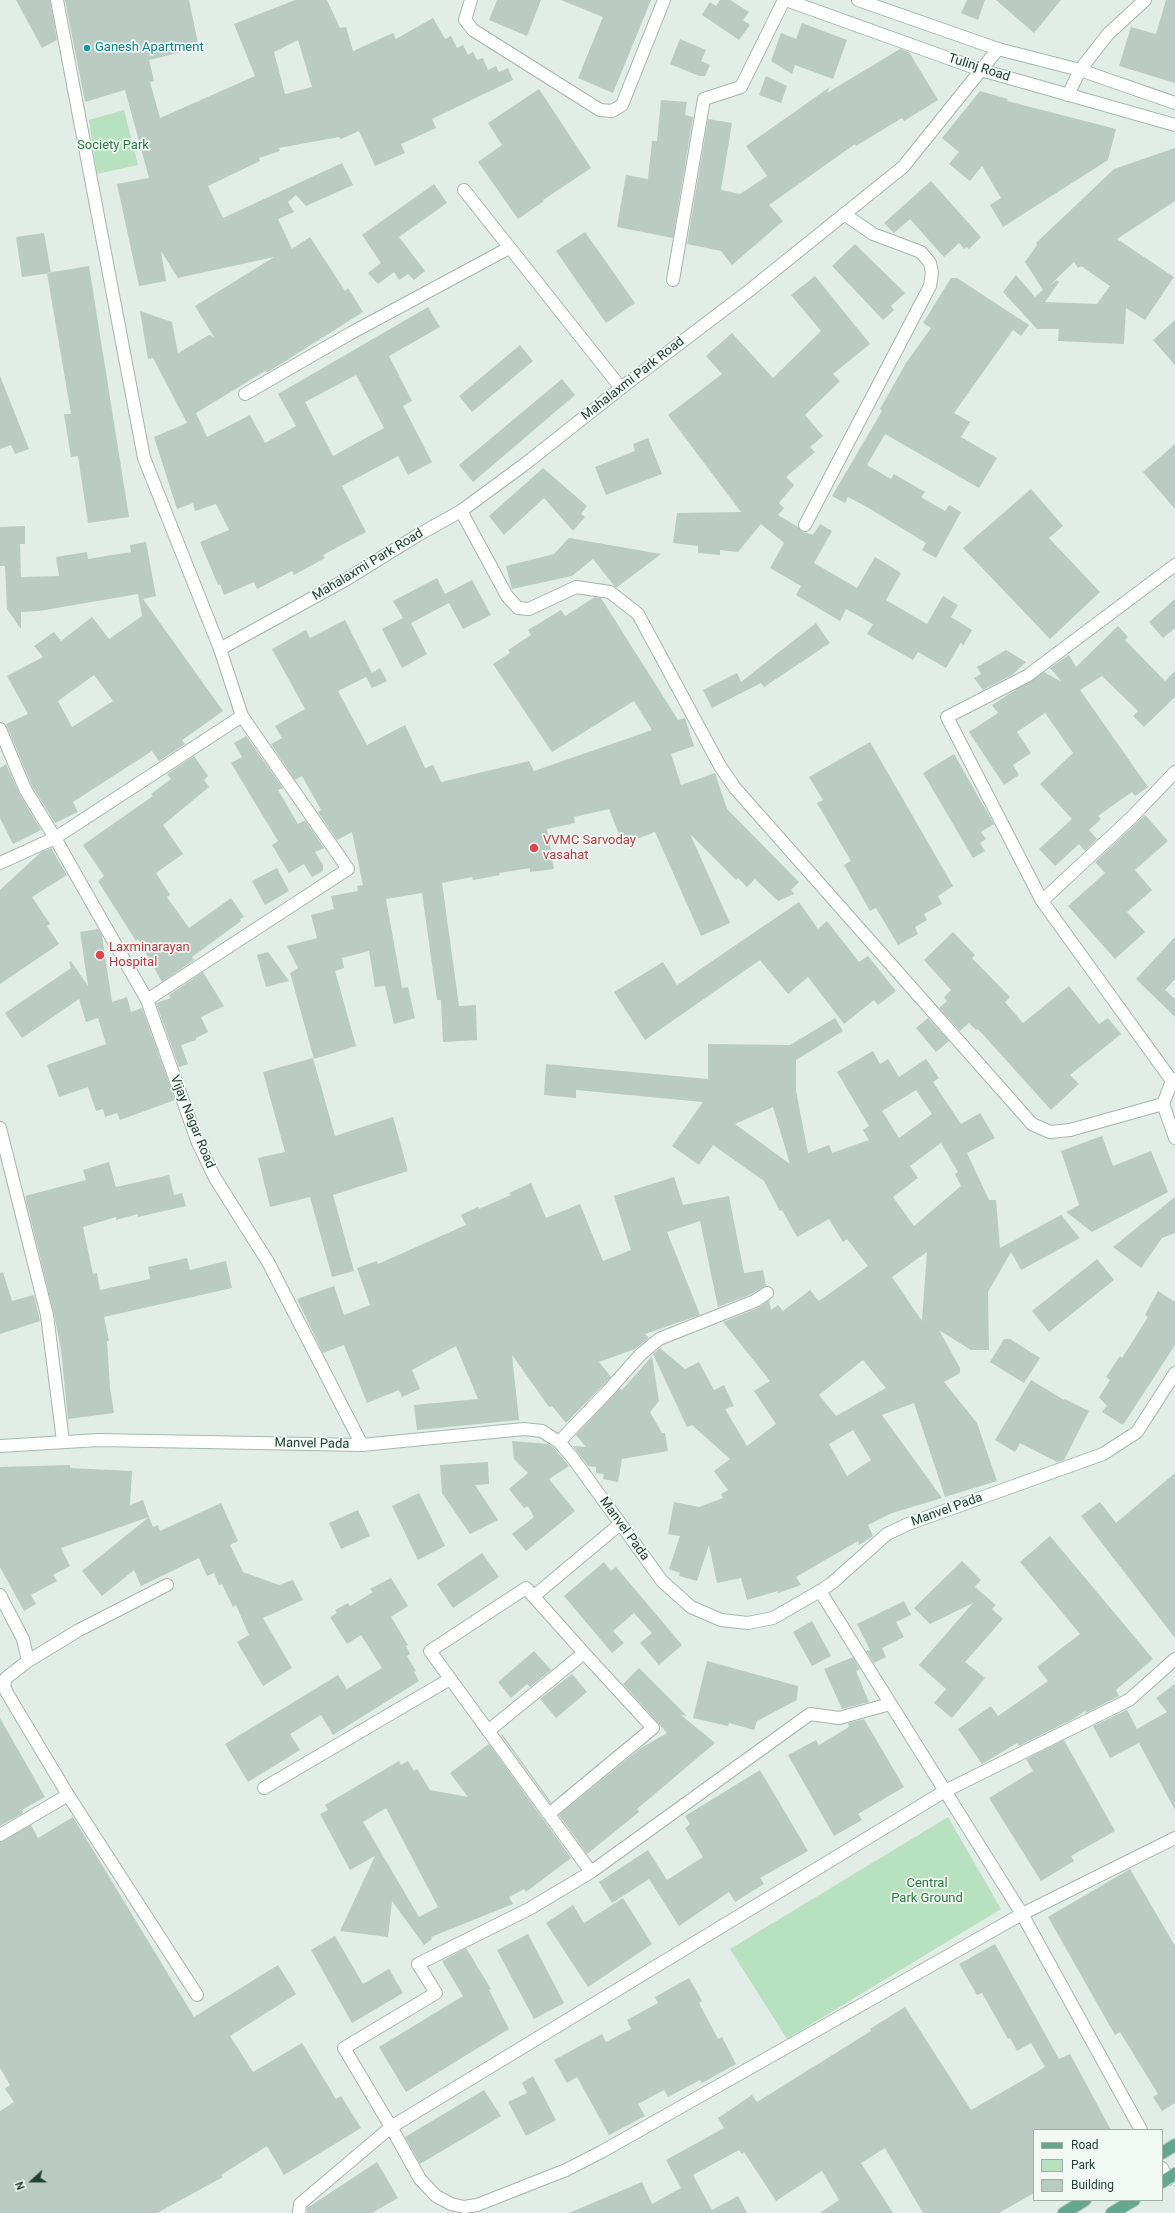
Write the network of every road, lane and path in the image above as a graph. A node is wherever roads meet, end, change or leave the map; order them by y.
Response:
1 (57, 0) edge
2 (471, 0) edge
3 (664, 0) edge
4 (785, 0) edge
5 (858, 0) edge
6 (1144, 0) edge
7 (998, 49) junction
8 (981, 70) junction
9 (1080, 70) junction
10 (1068, 95) junction
11 (1175, 103) edge
12 (1175, 125) edge
13 (464, 190) dead end
14 (844, 214) junction
15 (509, 248) junction
16 (673, 280) dead end
17 (620, 388) junction
18 (245, 394) dead end
19 (461, 511) junction
20 (805, 525) dead end
21 (1175, 565) edge
22 (220, 649) junction
23 (242, 716) junction
24 (0, 729) edge
25 (1175, 772) edge
26 (55, 838) junction
27 (0, 863) edge
28 (1042, 901) junction
29 (146, 1000) junction
30 (1174, 1080) edge
31 (1163, 1104) junction
32 (0, 1128) edge
33 (1175, 1138) edge
34 (768, 1293) dead end
35 (1173, 1381) edge
36 (62, 1442) junction
37 (558, 1442) junction
38 (362, 1445) junction
39 (0, 1446) edge
40 (620, 1524) junction
41 (167, 1585) dead end
42 (820, 1592) junction
43 (0, 1595) edge
44 (534, 1596) junction
45 (584, 1653) junction
46 (1175, 1659) edge
47 (28, 1661) junction
48 (450, 1679) junction
49 (890, 1704) junction
50 (488, 1731) junction
51 (264, 1788) dead end
52 (945, 1791) junction
53 (68, 1795) junction
54 (549, 1814) junction
55 (0, 1835) edge
56 (1175, 1838) edge
57 (592, 1872) junction
58 (1022, 1914) junction
59 (197, 1995) dead end
60 (391, 2127) junction
61 (1140, 2129) edge
62 (1175, 2145) edge
63 (1163, 2152) edge
64 (1083, 2201) edge
65 (1132, 2201) edge
66 (299, 2213) edge
67 (1064, 2213) edge
68 (1112, 2213) edge

1 - 22 street
2 - 3 street
4 - 8 street, Tulinj Road
4 - 16 street
5 - 7 street, Tulinj Road
6 - 9 street
7 - 8 street, Mahalaxmi Park Road
7 - 9 street, Tulinj Road
8 - 10 street, Tulinj Road
8 - 14 street, Mahalaxmi Park Road
9 - 10 street
9 - 11 street, Tulinj Road
10 - 12 street, Tulinj Road
13 - 15 street
14 - 17 street, Mahalaxmi Park Road
14 - 20 street
15 - 17 street
15 - 18 street
17 - 19 street, Mahalaxmi Park Road
19 - 22 street, Mahalaxmi Park Road
19 - 31 street
21 - 28 street
22 - 23 street
23 - 26 street
23 - 29 street
24 - 26 street, Vijay Nagar Road
25 - 28 street
26 - 27 street
26 - 29 street, Vijay Nagar Road
28 - 30 street
29 - 38 street, Vijay Nagar Road
30 - 31 street
31 - 33 street
32 - 36 street
34 - 37 street
35 - 42 street, Manvel Pada
36 - 38 street, Manvel Pada
36 - 39 street, Manvel Pada
37 - 38 street, Manvel Pada
37 - 40 street, Manvel Pada
40 - 42 street, Manvel Pada
40 - 44 street
41 - 47 street
42 - 49 street
43 - 47 street
44 - 45 street
44 - 48 street
45 - 50 street
45 - 54 street
46 - 52 street
47 - 53 street
48 - 50 street
48 - 51 street
49 - 52 street
49 - 57 street
50 - 54 street
52 - 58 street
52 - 60 street
53 - 55 street
53 - 59 street
54 - 57 street
56 - 58 street
57 - 60 street
58 - 60 street
58 - 61 street
60 - 66 street
62 - 63 main road
64 - 67 main road
65 - 68 main road

